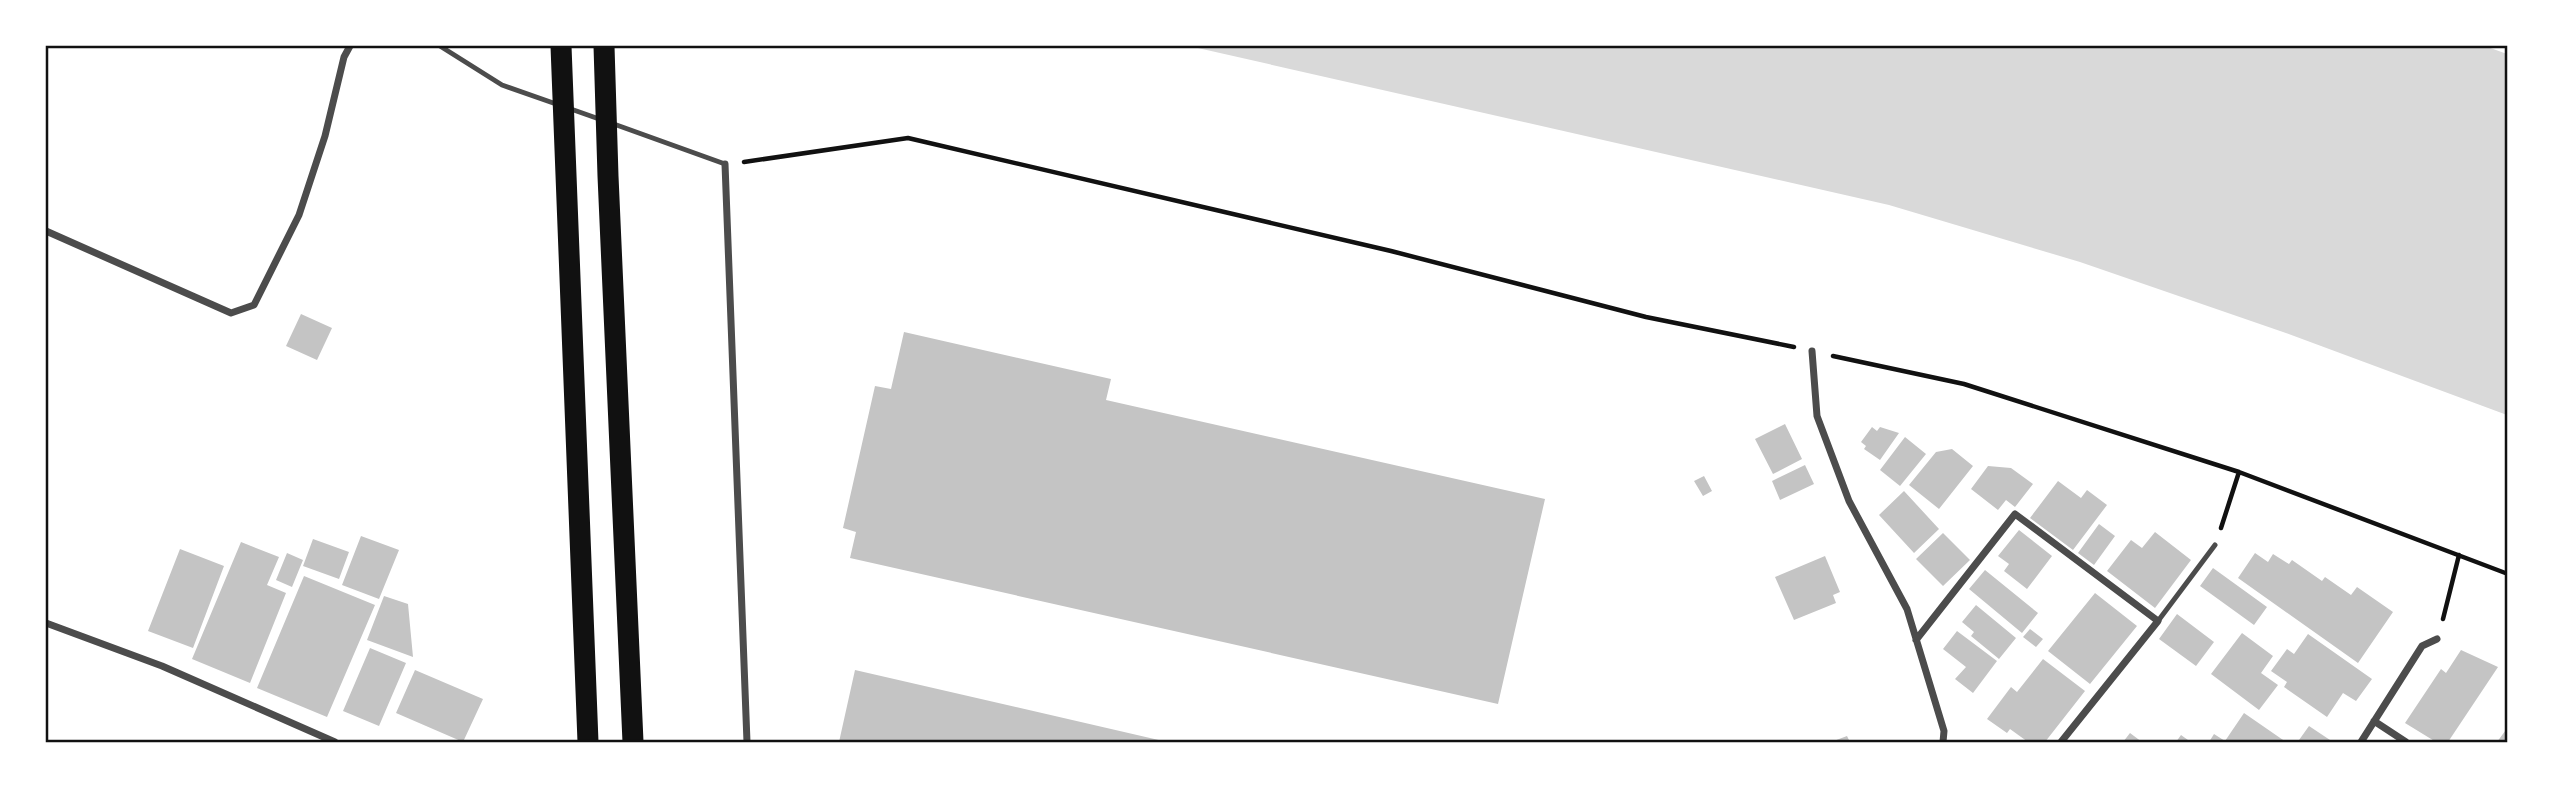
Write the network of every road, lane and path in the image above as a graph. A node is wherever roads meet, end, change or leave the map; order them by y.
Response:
1 (350, 46) edge
2 (440, 46) edge
3 (561, 46) edge
4 (604, 46) edge
5 (726, 164) junction
6 (46, 231) edge
7 (1812, 351) junction
8 (2238, 472) junction
9 (2215, 545) joint
10 (2459, 555) junction
11 (2508, 574) edge
12 (2158, 621) junction
13 (46, 623) edge
14 (2437, 639) joint
15 (1916, 640) junction
16 (2374, 721) junction
17 (335, 743) edge
18 (588, 743) edge
19 (633, 743) edge
20 (747, 743) edge
21 (1943, 743) edge
22 (2061, 743) edge
23 (2361, 743) edge
24 (2406, 743) edge

1 - 6 street
2 - 5 lane
3 - 18 highway
4 - 19 highway
5 - 7 path
5 - 20 street
7 - 8 path
7 - 15 street
8 - 9 path
8 - 10 path
9 - 12 lane
10 - 11 path
10 - 14 path
12 - 15 street
12 - 22 street
13 - 17 street
14 - 16 street
15 - 21 street
16 - 23 street
16 - 24 street

